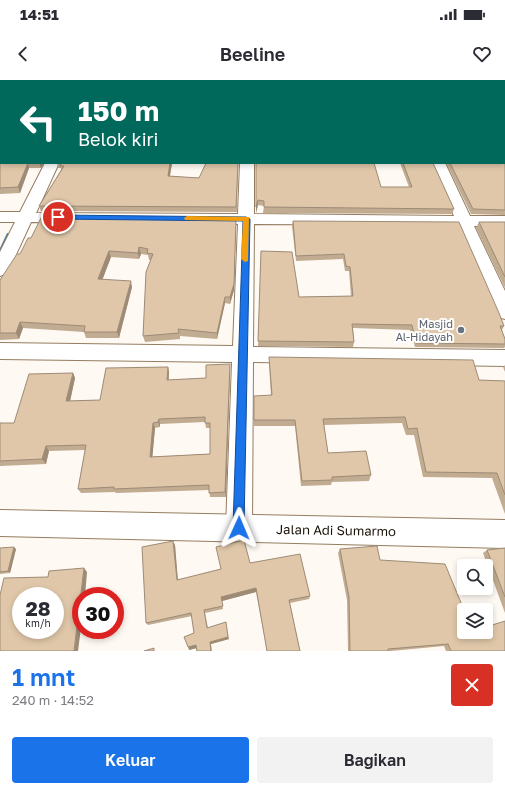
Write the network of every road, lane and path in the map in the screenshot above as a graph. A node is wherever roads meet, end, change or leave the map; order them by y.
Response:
1 (52, 164) edge
2 (247, 164) edge
3 (438, 164) edge
4 (0, 217) edge
5 (25, 217) junction
6 (246, 219) junction
7 (464, 221) junction
8 (505, 221) edge
9 (0, 270) edge
10 (505, 312) edge
11 (0, 351) edge
12 (243, 354) junction
13 (505, 358) edge
14 (0, 523) edge
15 (239, 528) junction
16 (505, 534) edge

1 - 5 street
2 - 6 street
3 - 7 street
4 - 5 street
5 - 6 street
5 - 9 street
6 - 7 street
6 - 12 street
7 - 8 street
7 - 10 street
11 - 12 street
12 - 13 street
12 - 15 street
14 - 15 main road, Jalan Adi Sumarmo
15 - 16 main road, Jalan Adi Sumarmo

